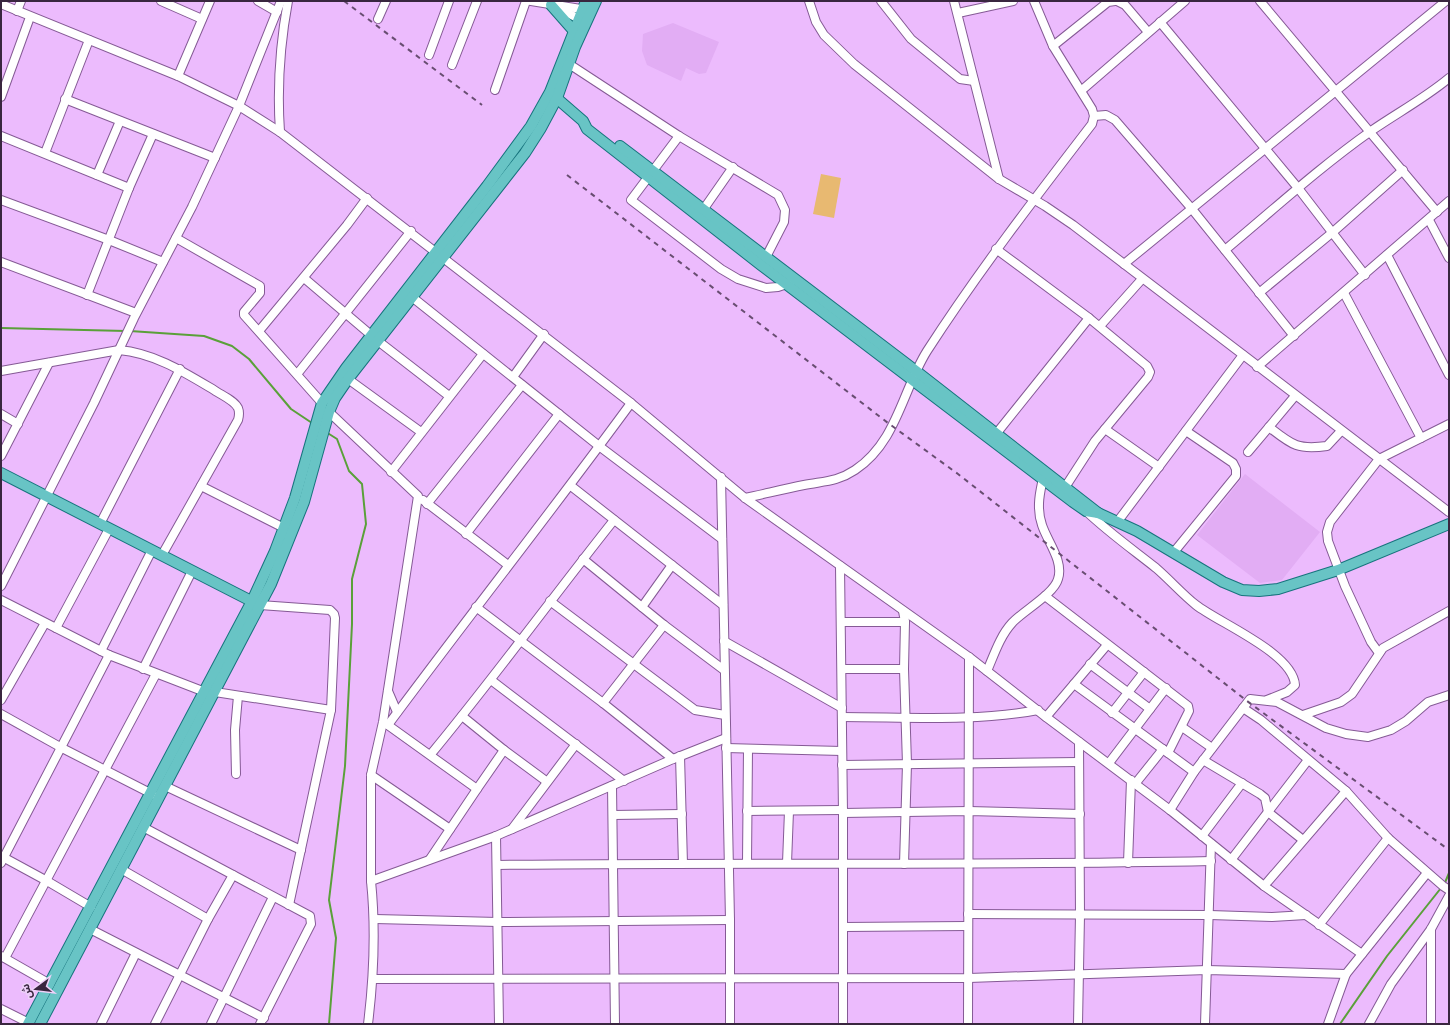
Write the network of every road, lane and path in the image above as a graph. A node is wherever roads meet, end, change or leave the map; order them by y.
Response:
1 (21, 1) edge
2 (162, 1) edge
3 (210, 1) edge
4 (258, 1) edge
5 (281, 1) edge
6 (288, 1) edge
7 (386, 1) edge
8 (449, 1) edge
9 (477, 1) edge
10 (526, 1) edge
11 (531, 1) edge
12 (596, 1) edge
13 (881, 1) edge
14 (954, 1) edge
15 (1013, 1) edge
16 (1034, 1) edge
17 (1116, 1) edge
18 (1185, 1) edge
19 (1260, 1) edge
20 (1446, 1) edge
21 (811, 2) edge
22 (1, 4) edge
23 (552, 4) edge
24 (17, 11) junction
25 (276, 12) junction
26 (584, 12) edge
27 (958, 13) junction
28 (30, 17) junction
29 (202, 19) junction
30 (378, 20) dead end
31 (1160, 22) junction
32 (573, 30) junction
33 (1148, 32) junction
34 (89, 40) junction
35 (1053, 46) junction
36 (429, 55) dead end
37 (569, 64) junction
38 (452, 65) dead end
39 (178, 76) junction
40 (1449, 78) edge
41 (974, 81) junction
42 (495, 90) dead end
43 (1082, 90) junction
44 (1336, 92) junction
45 (554, 95) junction
46 (1, 97) edge
47 (65, 99) junction
48 (239, 106) junction
49 (1094, 116) junction
50 (120, 121) junction
51 (1371, 131) junction
52 (280, 132) junction
53 (153, 134) junction
54 (1, 136) edge
55 (679, 136) junction
56 (1266, 149) junction
57 (45, 152) junction
58 (215, 158) junction
59 (733, 167) junction
60 (1403, 170) junction
61 (651, 174) junction
62 (97, 175) junction
63 (999, 179) junction
64 (129, 188) junction
65 (1298, 188) junction
66 (367, 198) junction
67 (1, 200) edge
68 (1034, 200) junction
69 (1449, 201) edge
70 (704, 210) junction
71 (1192, 210) junction
72 (1437, 212) junction
73 (1429, 220) junction
74 (411, 231) junction
75 (1333, 232) junction
76 (176, 238) junction
77 (109, 240) junction
78 (996, 249) junction
79 (1225, 250) junction
80 (440, 254) junction
81 (1387, 255) junction
82 (766, 257) junction
83 (1449, 258) edge
84 (1, 262) edge
85 (163, 262) junction
86 (1124, 264) junction
87 (1365, 275) junction
88 (304, 278) junction
89 (1142, 279) junction
90 (791, 282) junction
91 (1260, 293) junction
92 (1344, 293) junction
93 (88, 295) junction
94 (412, 297) junction
95 (344, 314) junction
96 (135, 316) junction
97 (1089, 318) junction
98 (1100, 326) junction
99 (259, 331) junction
100 (544, 334) junction
101 (1294, 336) junction
102 (375, 338) junction
103 (120, 346) junction
104 (483, 354) junction
105 (1243, 355) junction
106 (49, 363) junction
107 (1257, 367) junction
108 (180, 369) junction
109 (1, 371) edge
110 (298, 373) junction
111 (1449, 375) edge
112 (914, 376) junction
113 (513, 377) junction
114 (348, 379) junction
115 (522, 384) junction
116 (449, 396) junction
117 (1295, 396) junction
118 (322, 402) junction
119 (631, 403) junction
120 (329, 412) junction
121 (1, 414) edge
122 (559, 414) junction
123 (18, 424) junction
124 (1449, 424) edge
125 (1269, 427) junction
126 (1104, 429) junction
127 (1341, 431) junction
128 (422, 432) junction
129 (1186, 432) junction
130 (996, 434) junction
131 (1421, 438) junction
132 (599, 446) junction
133 (1248, 452) dead end
134 (1, 456) edge
135 (1379, 459) junction
136 (1159, 467) junction
137 (391, 472) junction
138 (1, 473) edge
139 (1044, 475) junction
140 (721, 477) junction
141 (201, 486) junction
142 (571, 486) junction
143 (1063, 490) junction
144 (418, 496) junction
145 (46, 497) junction
146 (745, 498) junction
147 (427, 504) junction
148 (1086, 511) junction
149 (1449, 512) edge
150 (1098, 514) junction
151 (614, 520) junction
152 (1118, 521) junction
153 (1449, 524) edge
154 (105, 526) junction
155 (284, 528) junction
156 (466, 534) junction
157 (722, 539) junction
158 (152, 550) junction
159 (1174, 552) junction
160 (162, 555) junction
161 (583, 559) junction
162 (508, 565) junction
163 (672, 565) junction
164 (840, 566) junction
165 (1338, 570) junction
166 (192, 571) junction
167 (1, 586) edge
168 (1045, 596) junction
169 (1, 600) edge
170 (550, 601) junction
171 (256, 603) junction
172 (723, 605) junction
173 (476, 607) junction
174 (642, 607) junction
175 (903, 611) junction
176 (1449, 611) edge
177 (842, 622) junction
178 (905, 622) junction
179 (45, 623) junction
180 (664, 625) junction
181 (56, 628) junction
182 (521, 640) junction
183 (724, 641) junction
184 (1107, 645) junction
185 (100, 651) junction
186 (1379, 653) junction
187 (109, 655) junction
188 (969, 657) junction
189 (634, 664) junction
190 (1090, 664) junction
191 (143, 668) junction
192 (842, 669) junction
193 (904, 669) junction
194 (724, 670) junction
195 (987, 671) junction
196 (1144, 672) junction
197 (156, 674) junction
198 (491, 680) junction
199 (1074, 684) junction
200 (1166, 688) junction
201 (387, 691) junction
202 (210, 692) junction
203 (1127, 692) junction
204 (1449, 695) edge
205 (238, 696) junction
206 (1, 700) edge
207 (1266, 701) junction
208 (603, 703) junction
209 (842, 708) junction
210 (1243, 708) junction
211 (1150, 709) junction
212 (331, 710) junction
213 (1038, 710) junction
214 (397, 712) junction
215 (1112, 712) junction
216 (1, 714) edge
217 (726, 715) junction
218 (1303, 715) junction
219 (462, 716) junction
220 (970, 716) junction
221 (842, 717) junction
222 (906, 717) junction
223 (1046, 717) junction
224 (385, 723) junction
225 (1182, 727) junction
226 (1135, 729) junction
227 (726, 738) junction
228 (1079, 742) junction
229 (576, 744) junction
230 (62, 748) junction
231 (726, 748) junction
232 (1212, 748) junction
233 (748, 749) junction
234 (504, 750) junction
235 (842, 751) junction
236 (1166, 751) junction
237 (431, 754) junction
238 (677, 758) junction
239 (1203, 760) junction
240 (1308, 760) junction
241 (1079, 762) junction
242 (1109, 763) junction
243 (907, 764) junction
244 (969, 764) junction
245 (842, 765) junction
246 (106, 770) junction
247 (1194, 772) junction
248 (236, 774) dead end
249 (372, 775) junction
250 (624, 780) junction
251 (546, 781) junction
252 (1133, 782) junction
253 (1242, 783) junction
254 (165, 786) junction
255 (612, 786) junction
256 (477, 788) junction
257 (1346, 791) junction
258 (154, 795) junction
259 (1170, 810) junction
260 (790, 811) junction
261 (969, 811) junction
262 (747, 812) junction
263 (843, 812) junction
264 (905, 812) junction
265 (1268, 812) junction
266 (682, 814) junction
267 (1080, 814) junction
268 (613, 816) junction
269 (143, 827) junction
270 (450, 829) junction
271 (511, 830) junction
272 (496, 836) junction
273 (1202, 836) junction
274 (1388, 838) junction
275 (1303, 840) junction
276 (1211, 844) junction
277 (301, 850) junction
278 (2, 859) edge
279 (430, 859) junction
280 (1231, 860) junction
281 (1211, 861) junction
282 (729, 863) junction
283 (747, 863) junction
284 (787, 863) junction
285 (1080, 863) junction
286 (1128, 863) junction
287 (614, 864) junction
288 (683, 864) junction
289 (843, 864) junction
290 (904, 864) junction
291 (497, 865) junction
292 (969, 865) junction
293 (121, 869) junction
294 (1427, 873) junction
295 (233, 875) junction
296 (47, 881) junction
297 (371, 881) junction
298 (1264, 886) junction
299 (1449, 890) edge
300 (1449, 896) edge
301 (273, 897) junction
302 (289, 904) junction
303 (91, 907) junction
304 (968, 914) junction
305 (1080, 915) junction
306 (1210, 915) junction
307 (1306, 915) junction
308 (208, 919) junction
309 (375, 919) junction
310 (730, 920) junction
311 (614, 921) junction
312 (498, 922) junction
313 (1319, 925) junction
314 (967, 926) junction
315 (844, 927) junction
316 (90, 929) junction
317 (1431, 929) junction
318 (136, 953) junction
319 (1362, 954) junction
320 (3, 957) edge
321 (1207, 970) junction
322 (1079, 974) junction
323 (1346, 974) junction
324 (181, 975) junction
325 (730, 978) junction
326 (843, 978) junction
327 (969, 978) junction
328 (374, 979) junction
329 (499, 979) junction
330 (615, 979) junction
331 (50, 984) junction
332 (225, 996) junction
333 (1, 1009) edge
334 (262, 1022) edge
335 (28, 1023) edge
336 (42, 1023) edge
337 (101, 1024) edge
338 (155, 1024) edge
339 (211, 1024) edge
340 (368, 1024) edge
341 (499, 1024) edge
342 (615, 1024) edge
343 (730, 1024) edge
344 (843, 1024) edge
345 (968, 1024) edge
346 (1078, 1024) edge
347 (1205, 1024) edge
348 (1328, 1024) edge
349 (1369, 1024) edge
350 (1431, 1024) edge

1 - 24 street
2 - 29 street
3 - 29 street
4 - 25 street
5 - 25 street
6 - 52 street
7 - 30 street
8 - 36 street
9 - 38 street
10 - 42 street
11 - 23 street
12 - 26 main road
13 - 41 street
14 - 27 street
15 - 27 street
16 - 35 street
17 - 33 street
17 - 35 street
18 - 31 street
19 - 44 street
20 - 44 street
21 - 63 street
22 - 24 street
23 - 26 street
23 - 32 main road
24 - 28 street
25 - 48 street
26 - 32 main road
26 - 37 main road
27 - 41 street
28 - 34 street
28 - 46 street
29 - 39 street
31 - 33 street
31 - 56 street
32 - 45 main road
33 - 43 street
34 - 39 street
34 - 47 street
35 - 43 street
37 - 45 main road
37 - 55 street
39 - 48 street
40 - 51 street
41 - 63 street
43 - 49 street
44 - 51 street
44 - 56 street
45 - 61 main road
45 - 80 main road
47 - 50 street
47 - 57 street
48 - 52 street
48 - 58 street
49 - 68 street
49 - 71 street
50 - 53 street
50 - 62 street
51 - 60 street
51 - 65 street
52 - 66 street
53 - 58 street
53 - 64 street
54 - 57 street
55 - 59 street
55 - 61 street
56 - 65 street
56 - 71 street
57 - 62 street
58 - 76 street
59 - 70 street
59 - 82 street
60 - 72 street
60 - 75 street
61 - 70 main road
61 - 90 main road
61 - 90 street
62 - 64 street
63 - 68 street
64 - 77 street
65 - 75 street
65 - 79 street
66 - 74 street
66 - 88 street
67 - 77 street
68 - 78 street
68 - 86 street
69 - 72 street
70 - 82 main road
71 - 79 street
71 - 86 street
72 - 73 street
73 - 81 street
73 - 83 street
74 - 80 street
74 - 95 street
75 - 87 street
75 - 91 street
76 - 85 street
76 - 99 street
77 - 85 street
77 - 93 street
78 - 97 street
78 - 112 street
79 - 91 street
80 - 94 main road
80 - 100 street
80 - 102 main road
81 - 87 street
81 - 111 street
82 - 90 main road
84 - 93 street
85 - 96 street
86 - 89 street
87 - 92 street
88 - 95 street
88 - 99 street
89 - 98 street
89 - 105 street
90 - 112 main road
91 - 101 street
92 - 101 street
92 - 131 street
93 - 96 street
94 - 102 main road
94 - 104 street
95 - 102 street
95 - 110 street
96 - 103 street
97 - 98 street
97 - 130 street
98 - 126 street
99 - 110 street
100 - 113 street
100 - 119 street
101 - 107 street
102 - 114 main road
102 - 116 street
102 - 118 main road
103 - 106 street
103 - 108 street
103 - 145 street
104 - 113 street
104 - 116 street
105 - 107 street
105 - 129 street
106 - 109 street
106 - 123 street
107 - 117 street
108 - 141 street
108 - 154 street
110 - 118 street
112 - 130 main road
112 - 139 main road
112 - 146 street
113 - 115 street
114 - 120 main road
114 - 128 street
115 - 122 street
115 - 147 street
116 - 128 street
117 - 125 street
117 - 127 street
118 - 155 main road
119 - 132 street
119 - 140 street
120 - 137 street
120 - 171 main road
121 - 123 street
122 - 132 street
122 - 156 street
123 - 134 street
124 - 131 street
125 - 127 street
125 - 133 street
126 - 136 street
126 - 143 street
127 - 135 street
128 - 137 street
129 - 136 street
129 - 159 street
130 - 139 main road
131 - 135 street
132 - 142 street
132 - 157 street
135 - 149 street
135 - 165 street
136 - 152 street
137 - 144 street
138 - 145 main road
139 - 143 main road
139 - 168 street
140 - 146 street
140 - 157 street
141 - 155 street
141 - 160 street
142 - 151 street
142 - 162 street
143 - 148 main road
143 - 150 main road
144 - 147 street
144 - 201 street
145 - 154 main road
145 - 167 street
146 - 164 street
147 - 156 street
148 - 150 main road
148 - 207 street
150 - 152 main road
151 - 161 street
151 - 163 street
152 - 159 main road
153 - 165 main road
154 - 158 main road
154 - 181 street
155 - 171 main road
156 - 162 street
157 - 172 street
158 - 160 main road
158 - 185 street
159 - 165 main road
160 - 166 main road
161 - 170 street
161 - 174 street
162 - 173 street
163 - 172 street
163 - 174 street
164 - 175 street
164 - 177 street
165 - 186 street
166 - 171 main road
166 - 191 street
168 - 184 street
168 - 195 street
169 - 179 street
170 - 182 street
170 - 189 street
171 - 202 main road
171 - 212 street
172 - 183 street
173 - 182 street
173 - 214 street
174 - 180 street
175 - 178 street
175 - 188 street
176 - 186 street
177 - 178 street
177 - 192 street
178 - 193 street
179 - 181 street
179 - 206 street
180 - 189 street
180 - 194 street
181 - 185 street
182 - 198 street
182 - 208 street
183 - 194 street
183 - 209 street
184 - 190 street
184 - 196 street
185 - 187 street
186 - 218 street
187 - 191 street
187 - 230 street
188 - 195 street
188 - 220 street
189 - 208 street
189 - 217 street
190 - 199 street
190 - 203 street
191 - 197 street
192 - 193 street
192 - 209 street
193 - 222 street
194 - 217 street
195 - 213 street
196 - 200 street
196 - 203 street
197 - 202 street
197 - 246 street
198 - 219 street
198 - 229 street
199 - 215 street
199 - 223 street
200 - 211 street
200 - 225 street
201 - 214 street
201 - 224 street
202 - 205 street
202 - 254 main road
202 - 258 main road
203 - 211 street
203 - 215 street
204 - 218 street
205 - 212 street
205 - 248 street
207 - 210 street
207 - 218 street
208 - 238 street
209 - 221 street
210 - 232 street
210 - 240 street
211 - 226 street
212 - 277 street
213 - 220 street
213 - 223 street
214 - 224 street
215 - 226 street
216 - 230 street
217 - 227 street
219 - 234 street
219 - 237 street
220 - 222 street
220 - 244 street
221 - 222 street
221 - 235 street
222 - 243 street
223 - 228 street
224 - 237 street
224 - 249 street
225 - 232 street
225 - 236 street
226 - 236 street
226 - 242 street
227 - 231 street
227 - 238 street
228 - 241 street
228 - 242 street
229 - 250 street
229 - 251 street
230 - 246 street
230 - 278 street
231 - 233 street
231 - 282 street
232 - 239 street
233 - 235 street
233 - 262 street
234 - 251 street
234 - 256 street
235 - 245 street
236 - 247 street
236 - 252 street
237 - 256 street
238 - 250 street
238 - 266 street
239 - 247 street
239 - 253 street
240 - 257 street
240 - 265 street
241 - 244 street
241 - 267 street
242 - 252 street
243 - 244 street
243 - 245 street
243 - 264 street
244 - 261 street
245 - 263 street
246 - 258 street
246 - 296 street
247 - 259 street
249 - 270 street
249 - 297 street
250 - 255 street
251 - 271 street
252 - 259 street
252 - 286 street
253 - 265 street
253 - 273 street
254 - 258 main road
254 - 277 street
255 - 268 street
255 - 271 street
256 - 270 street
257 - 274 street
257 - 275 street
258 - 269 main road
258 - 303 main road
259 - 273 street
260 - 262 street
260 - 263 street
260 - 284 street
261 - 264 street
261 - 267 street
261 - 292 street
262 - 283 street
263 - 264 street
263 - 289 street
264 - 290 street
265 - 275 street
265 - 280 street
266 - 268 street
266 - 288 street
267 - 285 street
268 - 287 street
269 - 293 main road
269 - 295 street
270 - 279 street
271 - 272 street
272 - 279 street
272 - 291 street
273 - 276 street
274 - 294 street
274 - 313 street
275 - 298 street
276 - 280 street
276 - 281 street
277 - 302 street
278 - 296 street
279 - 297 street
280 - 298 street
281 - 286 street
281 - 306 street
282 - 283 street
282 - 288 street
282 - 310 street
283 - 284 street
284 - 289 street
285 - 286 street
285 - 292 street
285 - 305 street
287 - 288 street
287 - 291 street
287 - 311 street
289 - 290 street
289 - 315 street
290 - 292 street
291 - 312 street
292 - 304 street
293 - 308 street
293 - 316 main road
294 - 299 street
294 - 319 street
295 - 301 street
295 - 308 street
296 - 303 street
296 - 320 street
297 - 309 street
298 - 307 street
300 - 317 street
301 - 302 street
301 - 332 street
302 - 334 street
303 - 331 main road
304 - 305 street
304 - 314 street
305 - 306 street
305 - 322 street
306 - 307 street
306 - 321 street
307 - 313 street
308 - 324 street
309 - 312 street
309 - 328 street
310 - 311 street
310 - 325 street
311 - 312 street
311 - 330 street
312 - 329 street
313 - 319 street
314 - 315 street
314 - 327 street
315 - 326 street
316 - 318 street
316 - 336 main road
317 - 349 street
317 - 350 street
318 - 324 street
318 - 337 street
319 - 323 street
320 - 331 street
321 - 322 street
321 - 323 street
321 - 347 street
322 - 327 street
322 - 346 street
323 - 348 street
324 - 332 street
324 - 338 street
325 - 326 street
325 - 330 street
325 - 343 street
326 - 327 street
326 - 344 street
327 - 345 street
328 - 329 street
328 - 340 street
329 - 330 street
329 - 341 street
330 - 342 street
331 - 335 main road
332 - 334 street
332 - 339 street
333 - 335 street

